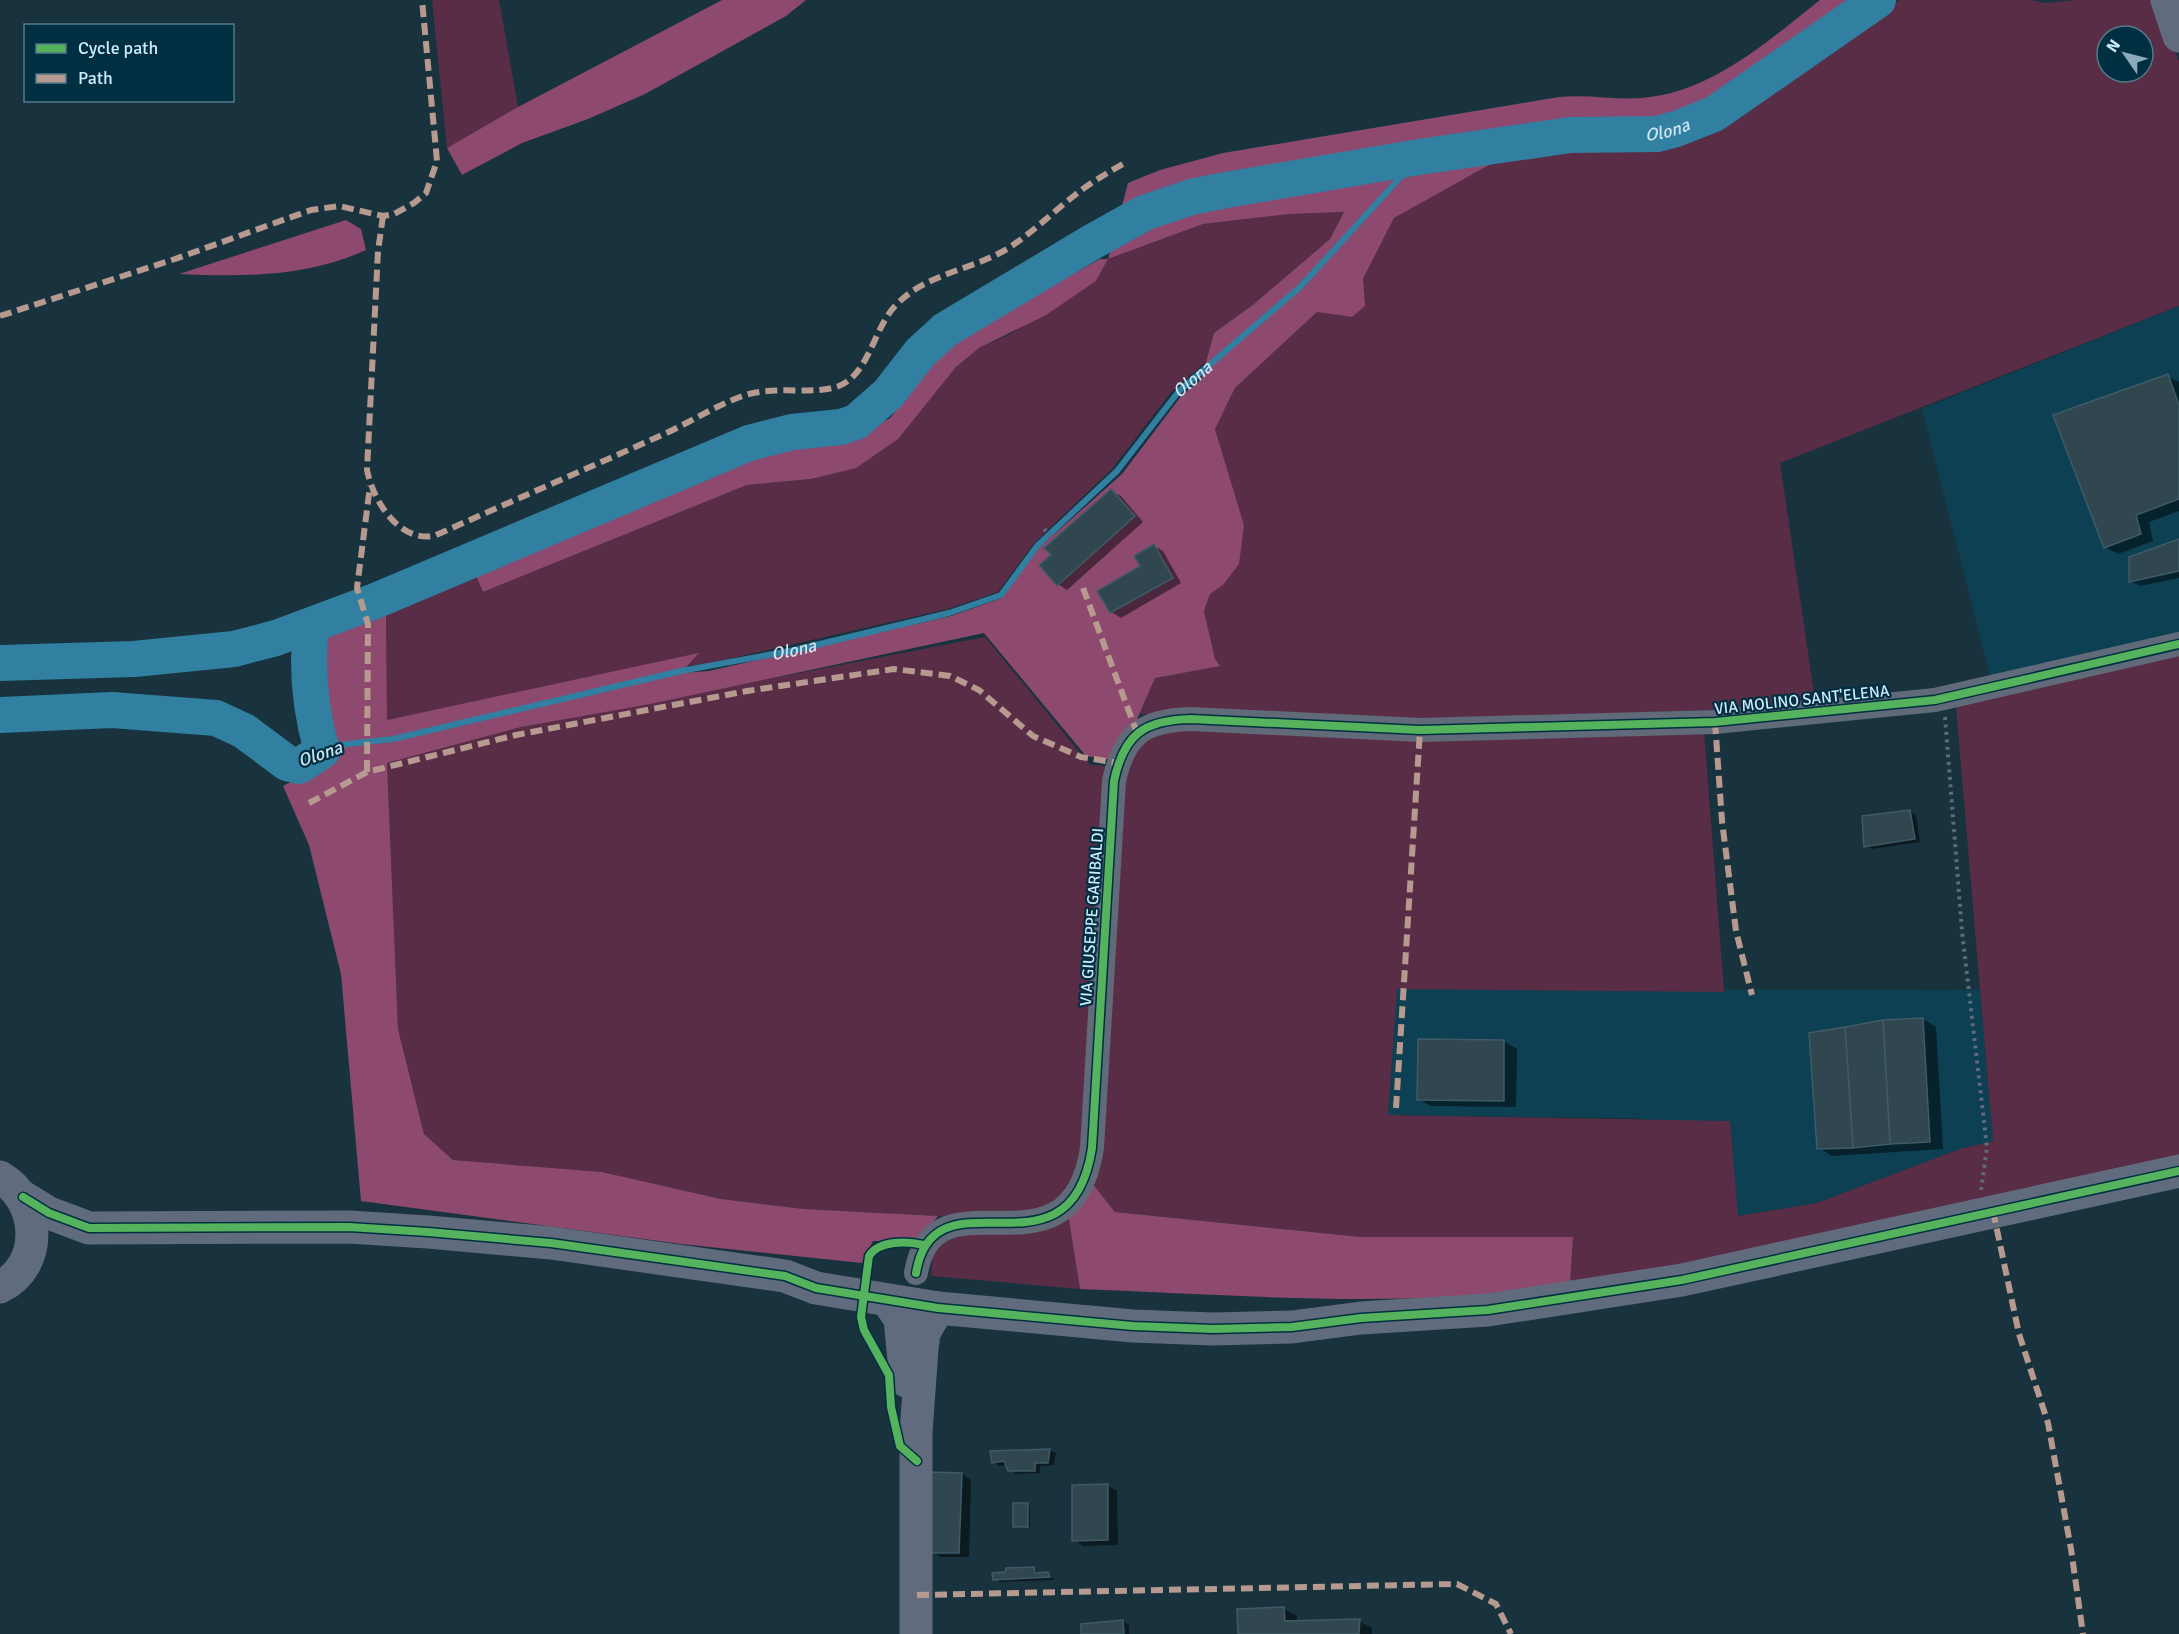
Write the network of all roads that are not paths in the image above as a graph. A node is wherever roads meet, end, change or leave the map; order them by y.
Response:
1 (2179, 644) edge
2 (1420, 730) joint
3 (2179, 1171) edge
4 (11, 1187) edge
5 (88, 1228) junction
6 (916, 1273) dead end
7 (785, 1276) junction
8 (8, 1281) edge
9 (1196, 1307) junction
10 (897, 1308) junction
11 (938, 1308) junction
12 (1361, 1318) junction
13 (916, 1432) junction
14 (916, 1634) edge

1 - 2 street, VIA MOLINO SANT'ELENA
2 - 6 street, VIA GIUSEPPE GARIBALDI
3 - 12 street
4 - 5 street
4 - 8 street
5 - 7 street
5 - 8 street
7 - 9 street
7 - 10 street
9 - 10 street
9 - 12 street
10 - 11 street
10 - 13 street
11 - 12 street
11 - 13 street
13 - 14 street

